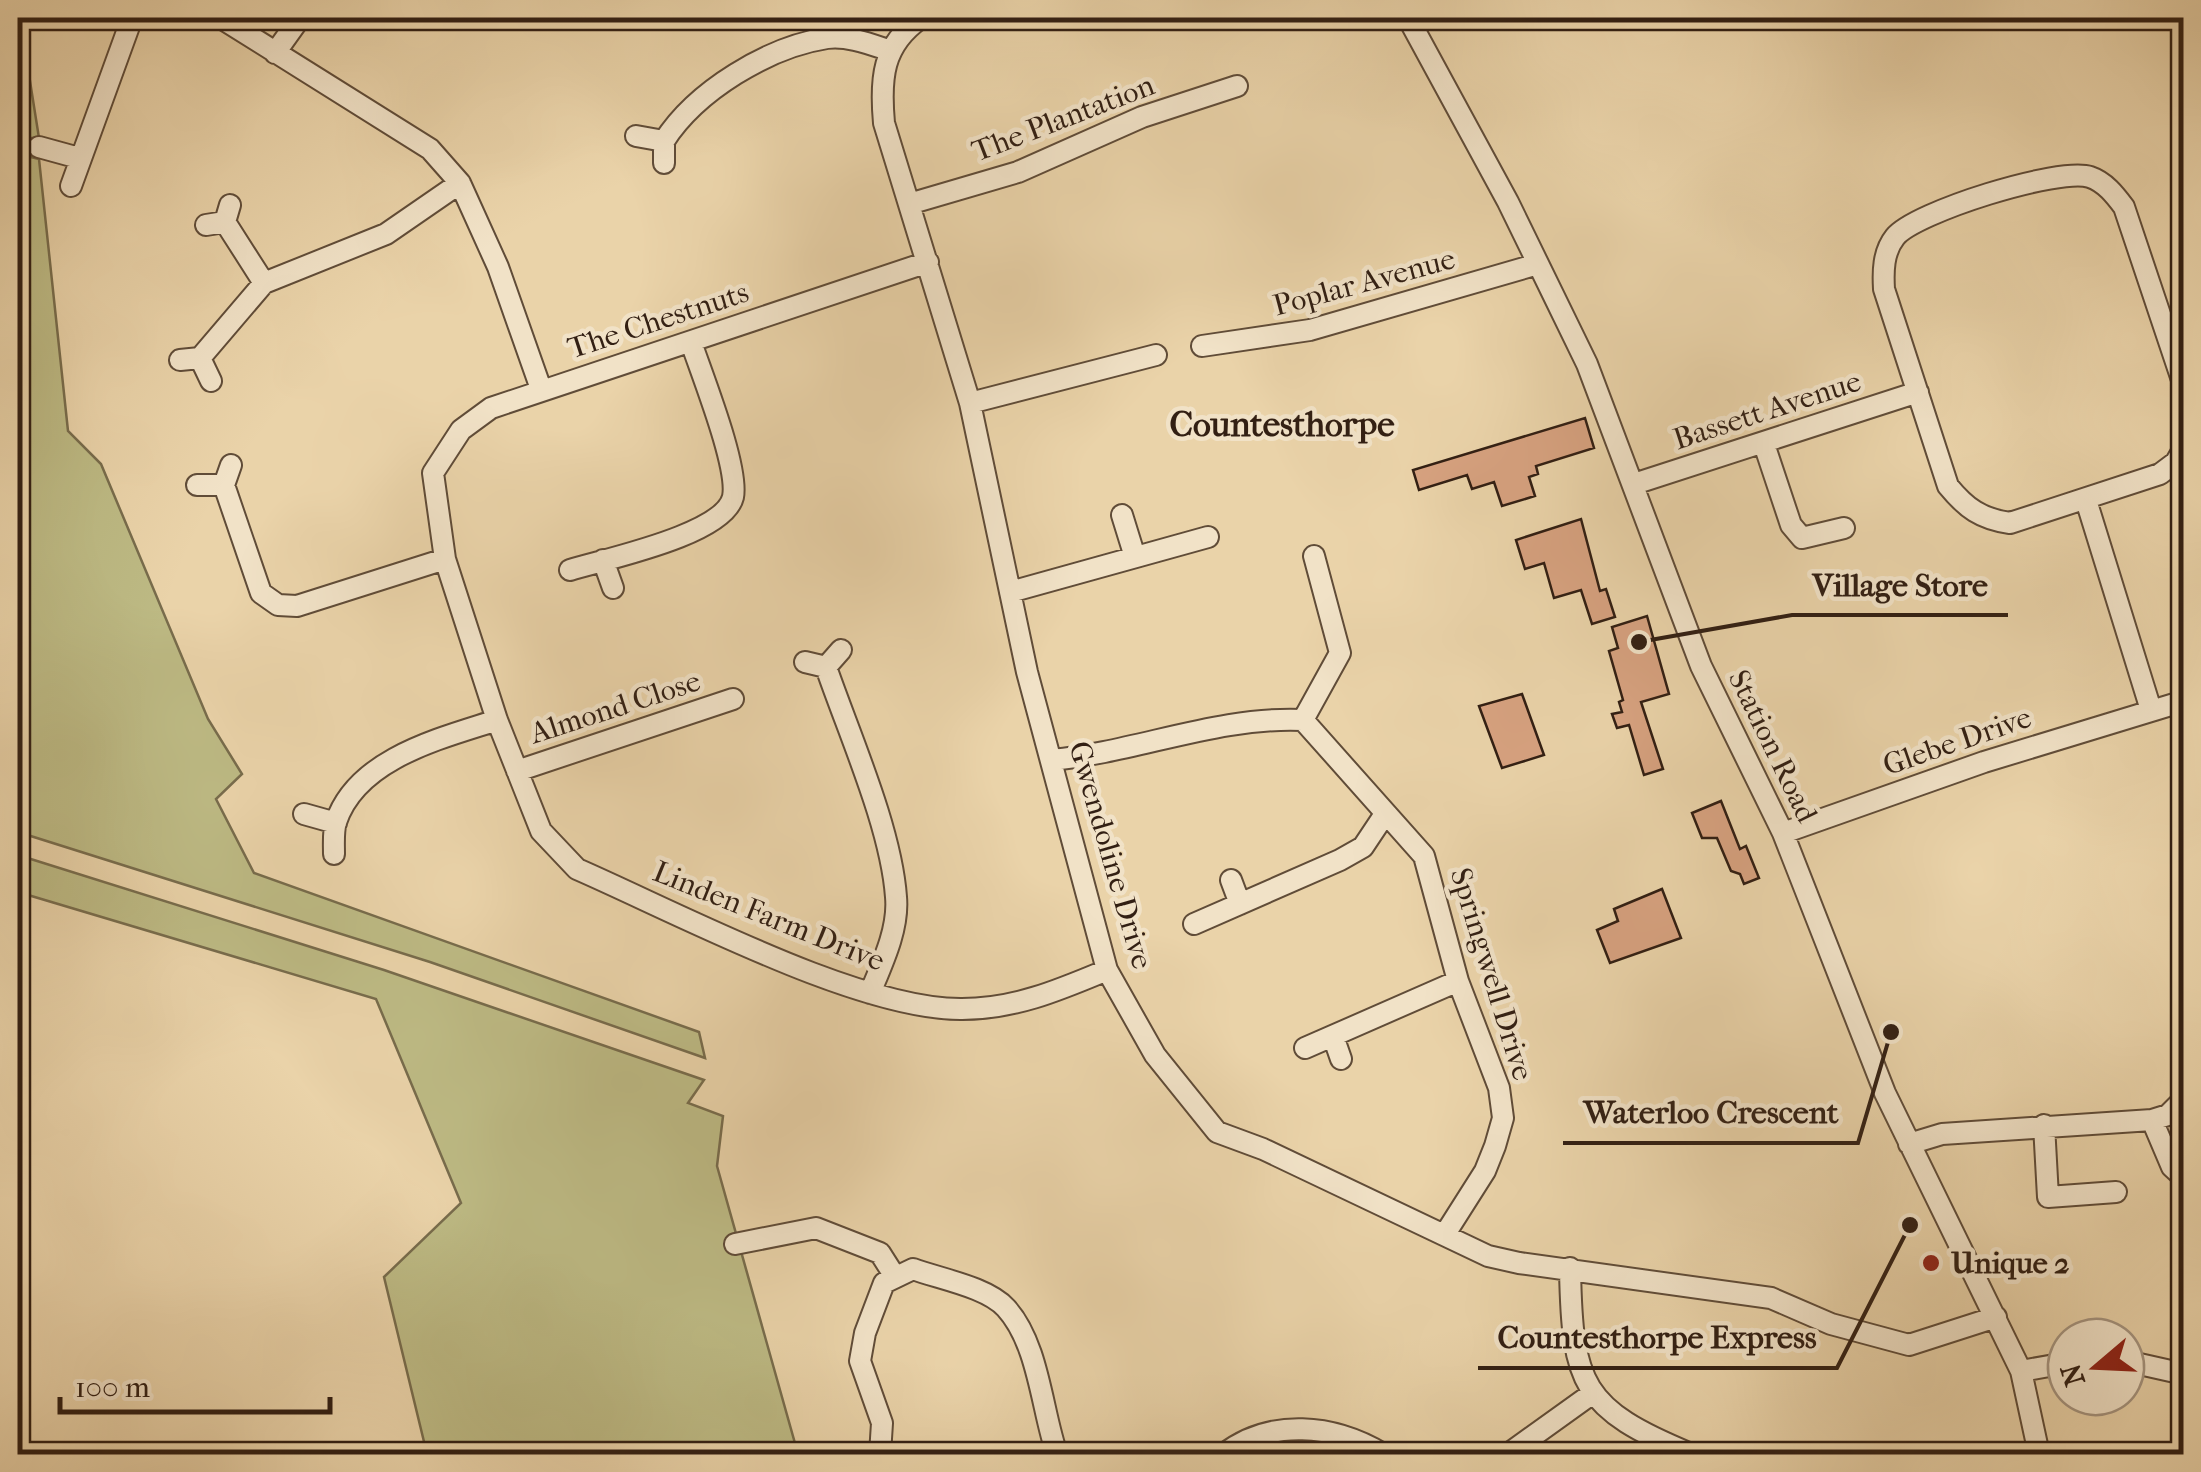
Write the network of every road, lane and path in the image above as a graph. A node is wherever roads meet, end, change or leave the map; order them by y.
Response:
1 (132, 18) edge
2 (221, 18) edge
3 (300, 18) edge
4 (922, 18) edge
5 (1408, 18) edge
6 (888, 50) junction
7 (276, 53) junction
8 (1237, 86) dead end
9 (636, 136) dead end
10 (664, 140) junction
11 (39, 147) dead end
12 (79, 158) junction
13 (664, 163) dead end
14 (460, 183) junction
15 (71, 186) dead end
16 (909, 204) junction
17 (220, 217) dead end
18 (928, 262) junction
19 (1538, 264) junction
20 (264, 283) junction
21 (2174, 324) edge
22 (691, 342) junction
23 (1202, 346) dead end
24 (1080, 351) dead end
25 (1156, 355) dead end
26 (1086, 374) junction
27 (210, 381) dead end
28 (2184, 386) edge
29 (540, 389) junction
30 (1918, 392) junction
31 (970, 403) junction
32 (1764, 444) junction
33 (2184, 448) edge
34 (432, 474) joint
35 (1634, 484) junction
36 (198, 486) dead end
37 (2086, 500) junction
38 (1122, 515) dead end
39 (1844, 528) dead end
40 (1208, 537) dead end
41 (1314, 556) dead end
42 (1135, 557) junction
43 (445, 559) junction
44 (603, 560) junction
45 (570, 570) dead end
46 (1344, 577) dead end
47 (1322, 583) junction
48 (613, 588) dead end
49 (1010, 592) junction
50 (841, 650) dead end
51 (733, 699) dead end
52 (2184, 701) edge
53 (2151, 710) junction
54 (498, 720) junction
55 (1303, 720) junction
56 (1052, 760) junction
57 (517, 771) junction
58 (304, 814) dead end
59 (1385, 814) junction
60 (336, 822) junction
61 (1783, 832) junction
62 (334, 854) dead end
63 (1231, 880) dead end
64 (1240, 904) junction
65 (1194, 924) dead end
66 (1107, 970) junction
67 (1458, 981) junction
68 (870, 993) junction
69 (1333, 1036) junction
70 (1305, 1048) dead end
71 (1342, 1059) dead end
72 (2184, 1100) edge
73 (2152, 1120) junction
74 (2044, 1125) junction
75 (1909, 1144) junction
76 (2184, 1178) edge
77 (2116, 1192) dead end
78 (1446, 1234) junction
79 (735, 1244) dead end
80 (1570, 1268) junction
81 (894, 1275) junction
82 (1996, 1318) junction
83 (2146, 1365) edge
84 (2046, 1366) edge
85 (2020, 1371) junction
86 (2184, 1374) edge
87 (1593, 1393) junction
88 (880, 1454) edge
89 (1058, 1454) edge
90 (1224, 1454) edge
91 (1383, 1454) edge
92 (1508, 1454) edge
93 (1691, 1454) edge
94 (2039, 1454) edge

1 - 12 street
2 - 7 street
3 - 7 street
4 - 6 street
5 - 19 street, Station Road
6 - 10 street
6 - 16 street, Gwendoline Drive
7 - 14 street
8 - 16 street, The Plantation
9 - 10 street
10 - 13 street
11 - 12 street
12 - 15 street
14 - 20 street
14 - 29 street
16 - 18 street, Gwendoline Drive
17 - 20 street
18 - 22 street, The Chestnuts
18 - 31 street, Gwendoline Drive
19 - 23 street, Poplar Avenue
19 - 35 street, Station Road
20 - 27 street
21 - 28 street
21 - 30 street
22 - 29 street, The Chestnuts
22 - 44 street
24 - 26 street
25 - 26 street
26 - 31 street
29 - 34 street, The Chestnuts
30 - 32 street, Bassett Avenue
30 - 37 street
31 - 49 street, Gwendoline Drive
32 - 35 street, Bassett Avenue
32 - 39 street
33 - 37 street
34 - 43 street, Linden Farm Drive
35 - 61 street, Station Road
36 - 43 street
37 - 53 street
38 - 42 street
40 - 42 street
41 - 47 street
42 - 49 street
43 - 54 street, Linden Farm Drive
44 - 45 street
44 - 48 street
46 - 47 street
47 - 55 street
49 - 56 street, Gwendoline Drive
50 - 68 street
51 - 57 street, Almond Close
52 - 53 street, Glebe Drive
53 - 61 street, Glebe Drive
54 - 57 street, Linden Farm Drive
54 - 60 street
55 - 56 street
55 - 59 street, Springwell Drive
56 - 66 street, Gwendoline Drive
57 - 68 street, Linden Farm Drive
58 - 60 street
59 - 64 street
59 - 67 street, Springwell Drive
60 - 62 street
61 - 75 street, Station Road
63 - 64 street
64 - 65 street
66 - 68 street, Linden Farm Drive
66 - 78 street, Gwendoline Drive
67 - 69 street
67 - 78 street, Springwell Drive
69 - 70 street
69 - 71 street
72 - 73 street
73 - 74 street
73 - 76 street
74 - 75 street
74 - 77 street
75 - 82 street, Station Road
78 - 80 street, Gwendoline Drive
79 - 81 street
80 - 82 street, Gwendoline Drive
80 - 87 street
81 - 88 street
81 - 89 street
82 - 85 street, Station Road
83 - 86 street
84 - 85 street
85 - 94 street, Station Road
87 - 92 street
87 - 93 street
90 - 91 street

